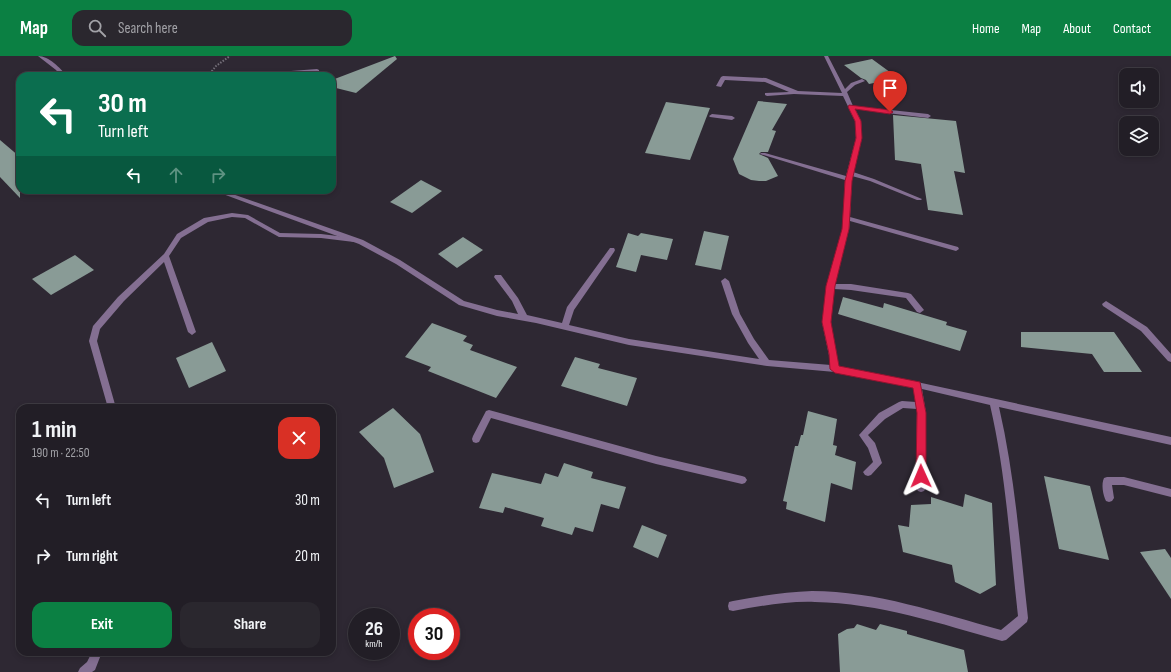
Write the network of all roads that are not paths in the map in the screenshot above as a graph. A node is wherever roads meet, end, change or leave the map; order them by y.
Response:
1 (40, 56) edge
2 (829, 57) edge
3 (317, 71) dead end
4 (61, 72) edge
5 (304, 72) edge
6 (862, 82) dead end
7 (719, 86) dead end
8 (797, 93) junction
9 (767, 94) dead end
10 (845, 94) junction
11 (851, 107) junction
12 (712, 116) dead end
13 (928, 116) dead end
14 (732, 118) dead end
15 (763, 154) dead end
16 (850, 176) junction
17 (227, 194) edge
18 (919, 199) dead end
19 (846, 218) junction
20 (355, 240) junction
21 (956, 249) dead end
22 (612, 250) dead end
23 (166, 256) junction
24 (498, 277) dead end
25 (725, 281) dead end
26 (831, 286) junction
27 (1106, 304) dead end
28 (920, 310) dead end
29 (524, 318) junction
30 (565, 326) junction
31 (192, 332) dead end
32 (1171, 359) edge
33 (767, 363) junction
34 (835, 369) junction
35 (917, 385) junction
36 (994, 402) junction
37 (111, 404) edge
38 (920, 406) junction
39 (476, 439) dead end
40 (1171, 441) edge
41 (868, 472) dead end
42 (742, 480) dead end
43 (921, 488) dead end
44 (1171, 493) edge
45 (1109, 498) dead end
46 (733, 606) dead end
47 (95, 656) edge
48 (84, 672) edge

1 - 4 street
2 - 10 street
3 - 5 street
6 - 10 street
7 - 8 street
8 - 9 street
8 - 10 street
10 - 11 street
11 - 13 street
11 - 16 street
12 - 14 street
15 - 16 street
16 - 18 street
16 - 19 street
17 - 20 street
19 - 21 street
19 - 26 street
20 - 23 street
20 - 29 street
22 - 30 street
23 - 31 street
23 - 37 street
24 - 29 street
25 - 33 street
26 - 28 street
26 - 34 street
27 - 32 street
29 - 30 street
30 - 33 street
33 - 34 street
34 - 35 street
35 - 36 street
35 - 38 street
36 - 40 street
36 - 46 street
38 - 41 street
38 - 43 street
39 - 42 street
44 - 45 street
47 - 48 street

